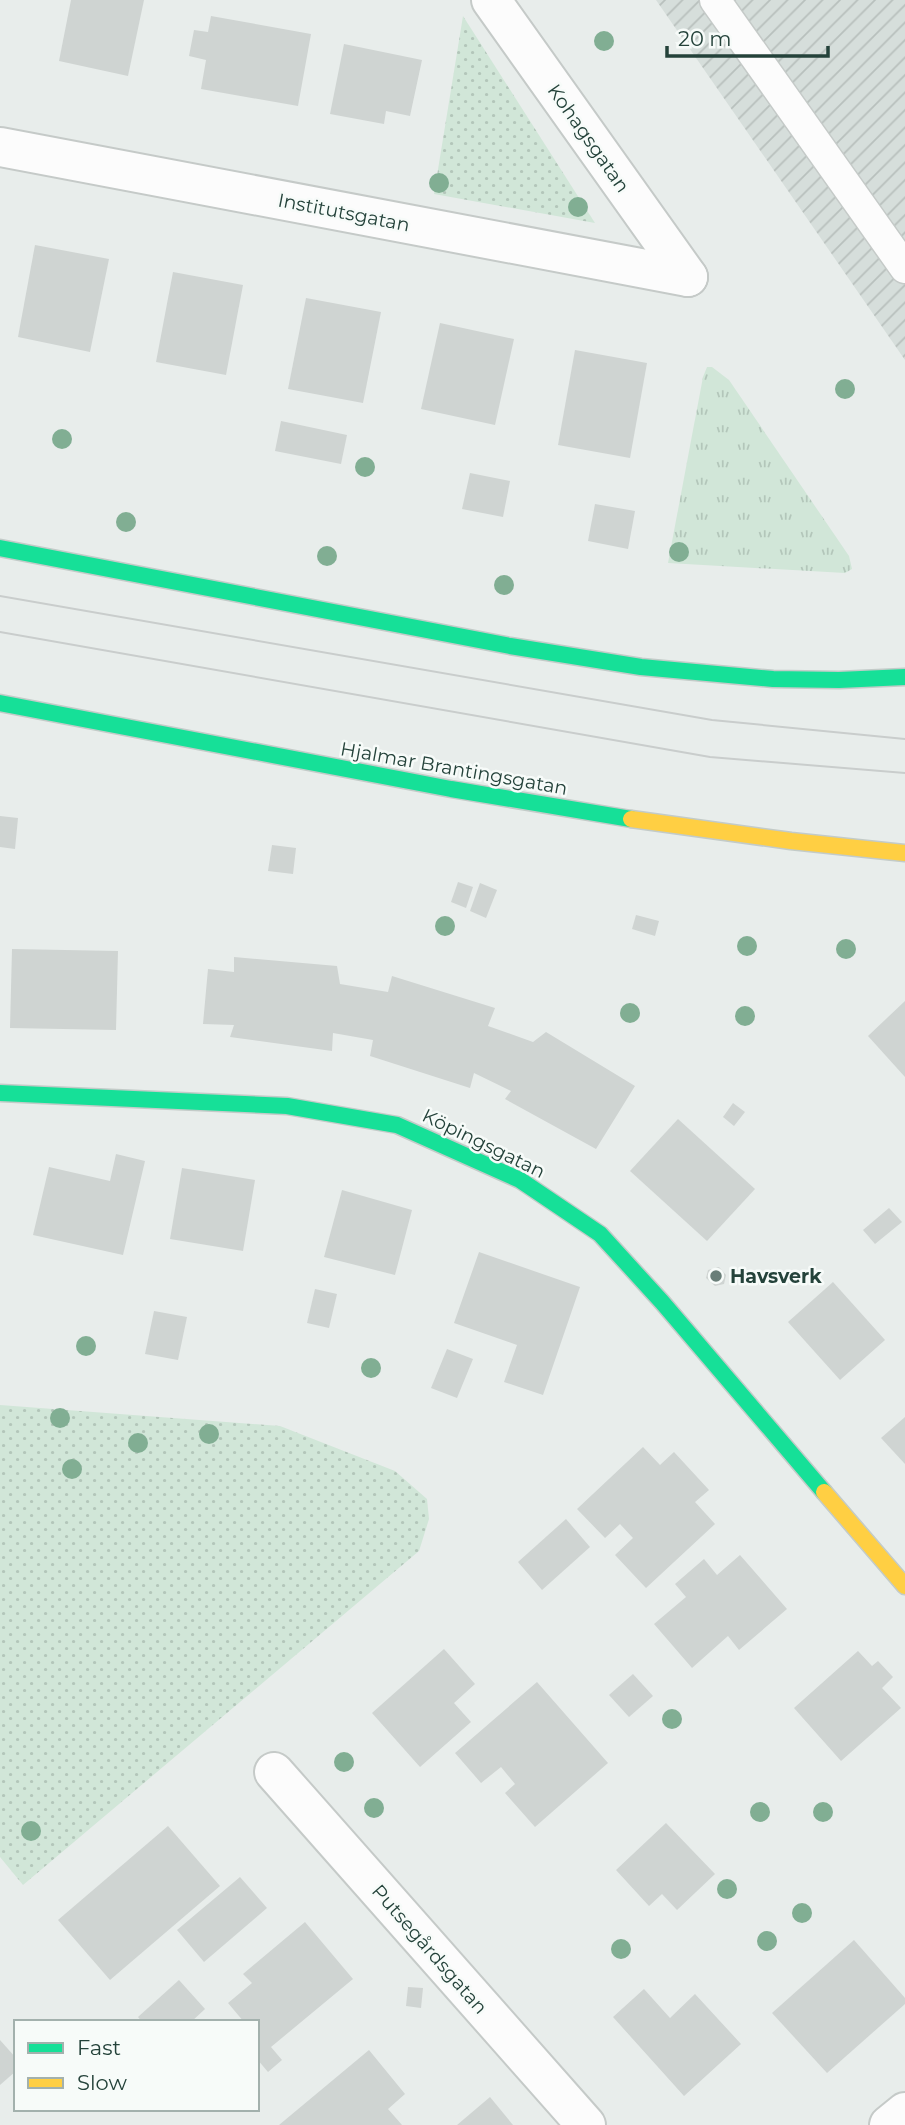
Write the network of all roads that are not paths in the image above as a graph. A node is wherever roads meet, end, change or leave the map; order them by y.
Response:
1 (491, 0) edge
2 (715, 0) edge
3 (0, 147) edge
4 (905, 268) edge
5 (688, 276) joint
6 (0, 548) edge
7 (905, 677) edge
8 (0, 703) edge
9 (905, 852) edge
10 (0, 1093) edge
11 (905, 1586) edge
12 (274, 1772) dead end
13 (905, 2112) edge
14 (586, 2125) edge
15 (889, 2125) edge

1 - 5 street, Kohagsgatan
2 - 4 lane
3 - 5 street, Institutsgatan
6 - 7 main road
8 - 9 main road, Hjalmar Brantingsgatan
10 - 11 main road, Köpingsgatan
12 - 14 street, Putsegårdsgatan
13 - 15 street

